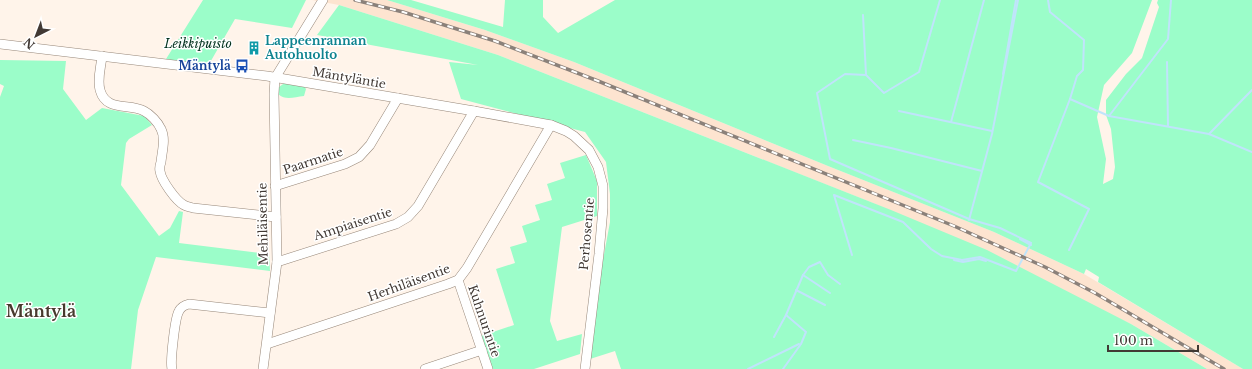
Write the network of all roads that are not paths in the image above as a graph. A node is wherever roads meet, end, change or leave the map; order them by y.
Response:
1 (323, 0) edge
2 (0, 44) edge
3 (102, 56) junction
4 (275, 78) junction
5 (398, 98) junction
6 (474, 111) junction
7 (551, 125) junction
8 (275, 186) junction
9 (276, 217) junction
10 (277, 262) junction
11 (458, 280) junction
12 (270, 313) junction
13 (267, 344) junction
14 (482, 350) junction
15 (172, 369) edge
16 (263, 369) edge
17 (425, 369) edge
18 (488, 369) edge
19 (585, 369) edge

1 - 4 street
2 - 3 street, Mäntyläntie
3 - 4 street, Mäntyläntie
3 - 9 street
4 - 5 street, Mäntyläntie
4 - 8 street, Mehiläisentie
5 - 6 street, Mäntyläntie
5 - 8 street, Paarmatie
6 - 7 street, Mäntyläntie
6 - 10 street, Ampiaisentie
7 - 11 street, Herhiläisentie
7 - 19 street, Perhosentie
8 - 9 street, Mehiläisentie
9 - 10 street, Mehiläisentie
10 - 12 street, Mehiläisentie
11 - 13 street, Herhiläisentie
11 - 14 street, Kuhnurintie
12 - 13 street, Mehiläisentie
12 - 15 street
13 - 16 street, Mehiläisentie
14 - 17 street
14 - 18 street, Kuhnurintie

